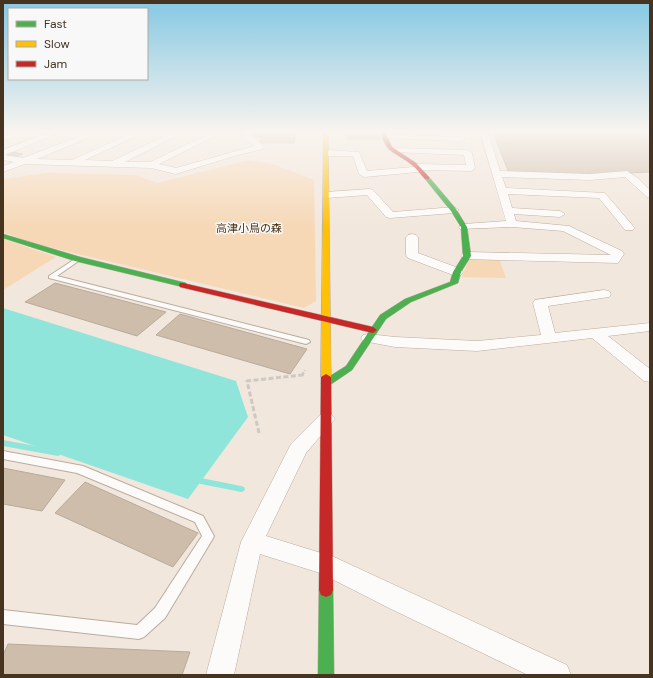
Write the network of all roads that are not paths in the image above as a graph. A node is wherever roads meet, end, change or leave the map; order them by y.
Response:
1 (17, 164) edge
2 (97, 164) edge
3 (112, 164) joint
4 (154, 164) edge
5 (192, 164) edge
6 (327, 164) edge
7 (360, 164) edge
8 (413, 164) edge
9 (470, 164) edge
10 (494, 164) edge
11 (151, 165) junction
12 (417, 168) junction
13 (3, 169) edge
14 (497, 174) junction
15 (555, 177) junction
16 (590, 177) junction
17 (636, 181) junction
18 (650, 181) edge
19 (599, 183) dead end
20 (562, 186) dead end
21 (502, 191) junction
22 (327, 195) junction
23 (650, 195) edge
24 (454, 210) junction
25 (508, 211) junction
26 (560, 214) dead end
27 (512, 224) junction
28 (464, 227) junction
29 (629, 228) dead end
30 (3, 236) edge
31 (412, 237) dead end
32 (467, 256) junction
33 (78, 259) junction
34 (457, 272) junction
35 (604, 294) dead end
36 (326, 320) junction
37 (650, 327) edge
38 (595, 333) junction
39 (371, 334) junction
40 (549, 338) junction
41 (306, 342) dead end
42 (650, 377) edge
43 (326, 383) junction
44 (326, 419) junction
45 (3, 455) edge
46 (252, 542) junction
47 (326, 564) junction
48 (3, 617) edge
49 (220, 675) edge
50 (326, 675) edge
51 (557, 675) edge

1 - 13 street
2 - 3 street
3 - 11 street
4 - 11 street
5 - 11 street
6 - 22 street
7 - 12 street
8 - 12 street
9 - 12 street
10 - 14 street
12 - 24 street
14 - 15 street
14 - 21 street
15 - 16 street
15 - 20 street
16 - 17 street
16 - 19 street
17 - 18 street
17 - 23 street
21 - 25 street
21 - 29 street
22 - 24 street
22 - 36 street
24 - 28 street
25 - 26 street
25 - 27 street
27 - 28 street
27 - 32 street
28 - 32 street
30 - 33 street
31 - 34 street
32 - 34 street
33 - 36 street
33 - 41 lane
34 - 39 street
35 - 40 street
36 - 39 street
36 - 43 street
37 - 38 street
38 - 40 street
38 - 42 street
39 - 40 street
39 - 43 street
43 - 44 street
44 - 46 street
44 - 47 street
45 - 48 lane
46 - 47 street
46 - 49 street
47 - 50 street
47 - 51 street

